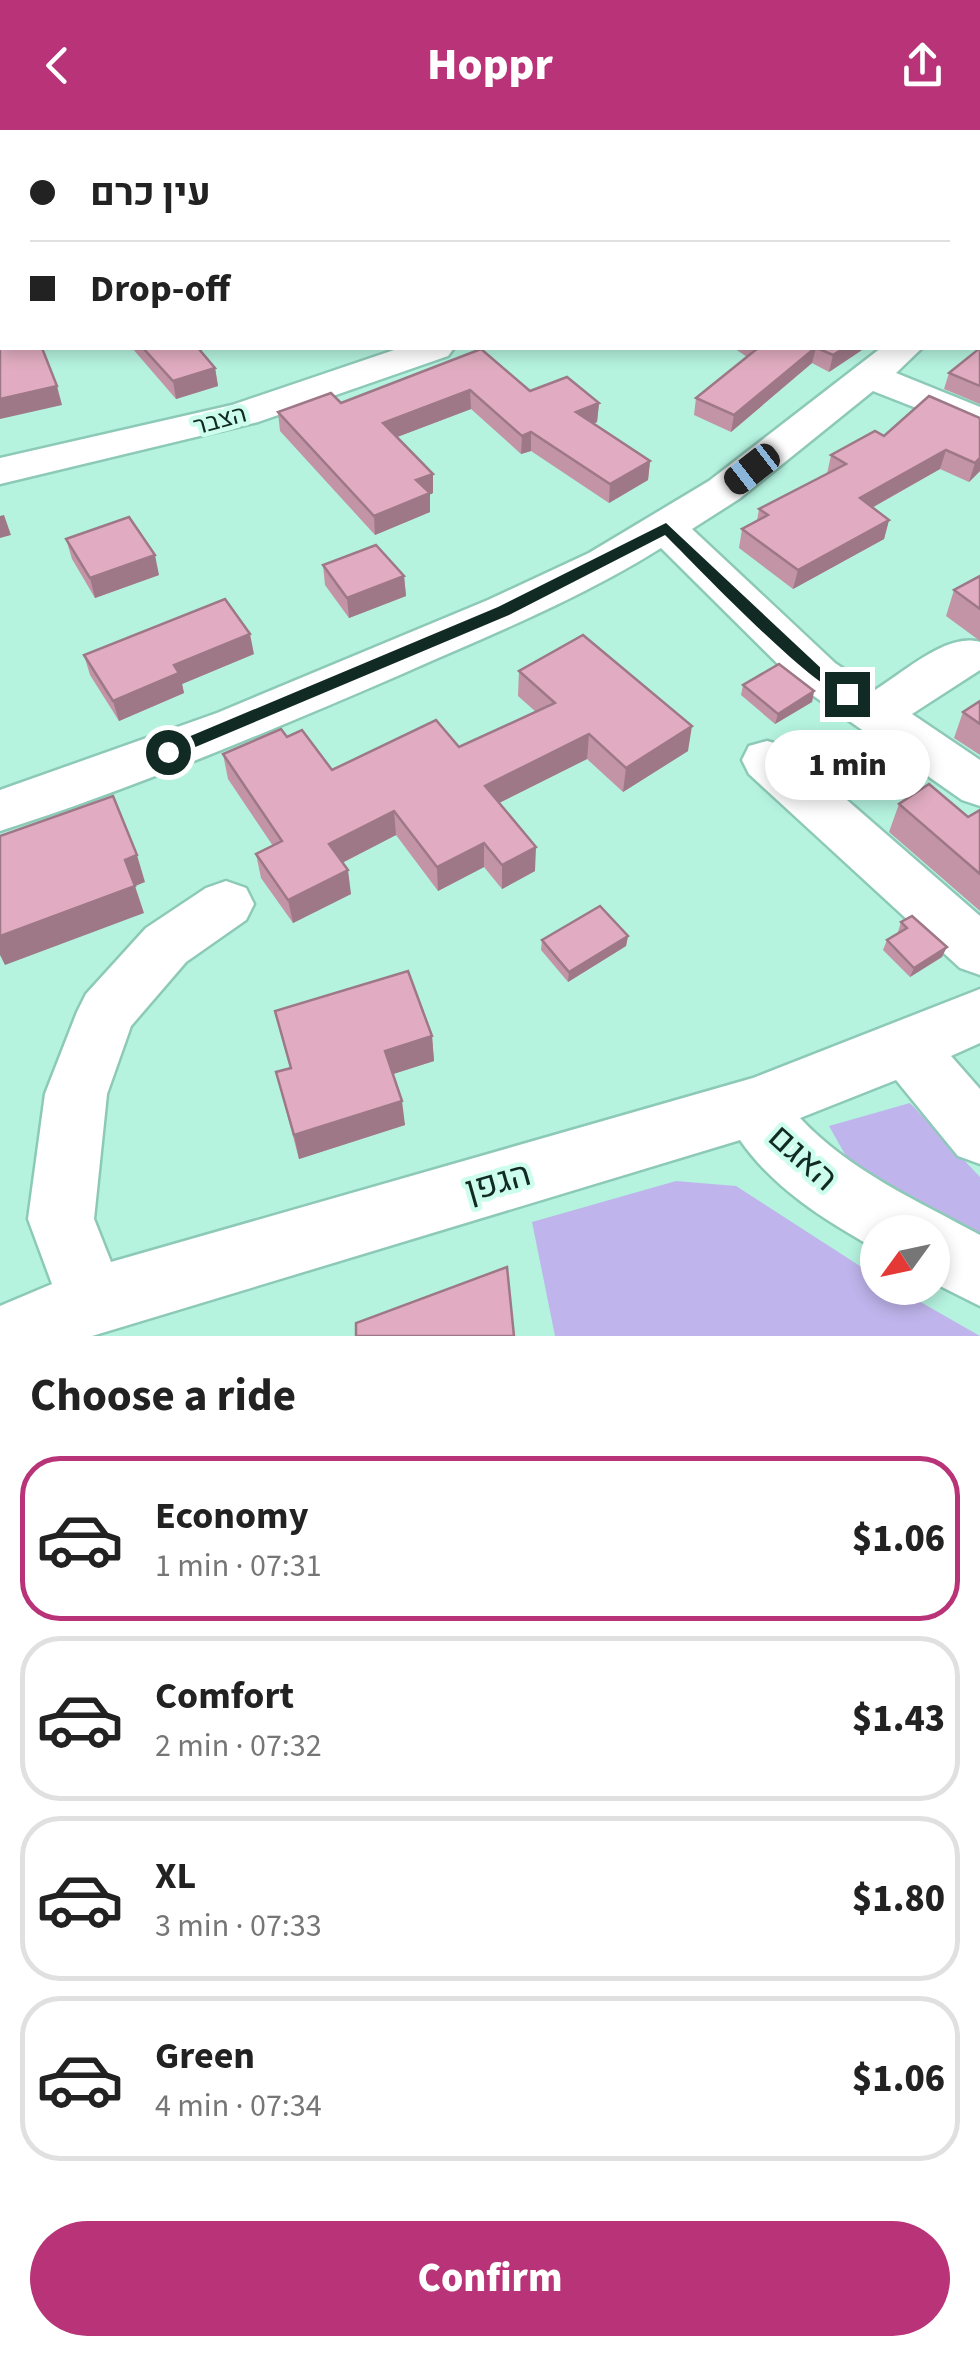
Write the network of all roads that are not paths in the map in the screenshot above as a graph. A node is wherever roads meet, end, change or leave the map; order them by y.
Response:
1 (0, 200) edge
2 (0, 217) edge
3 (420, 350) edge
4 (361, 358) edge
5 (887, 362) edge
6 (980, 421) edge
7 (0, 471) edge
8 (666, 528) junction
9 (968, 656) dead end
10 (876, 713) junction
11 (767, 760) dead end
12 (980, 786) edge
13 (0, 811) edge
14 (226, 904) dead end
15 (980, 951) edge
16 (980, 1015) edge
17 (906, 1048) junction
18 (753, 1108) junction
19 (980, 1135) edge
20 (879, 1215) edge
21 (950, 1256) edge
22 (980, 1272) edge
23 (93, 1300) junction
24 (11, 1336) edge

1 - 2 street
3 - 4 street, הצבר
4 - 7 street, הצבר
5 - 6 street
5 - 8 street
8 - 10 street
8 - 13 street
9 - 10 street
10 - 12 street
11 - 15 street
14 - 23 street
16 - 17 street, הגפן
17 - 18 street, הגפן
17 - 19 street
18 - 20 street, האגם
18 - 23 street, הגפן
21 - 22 street
23 - 24 street, הגפן

